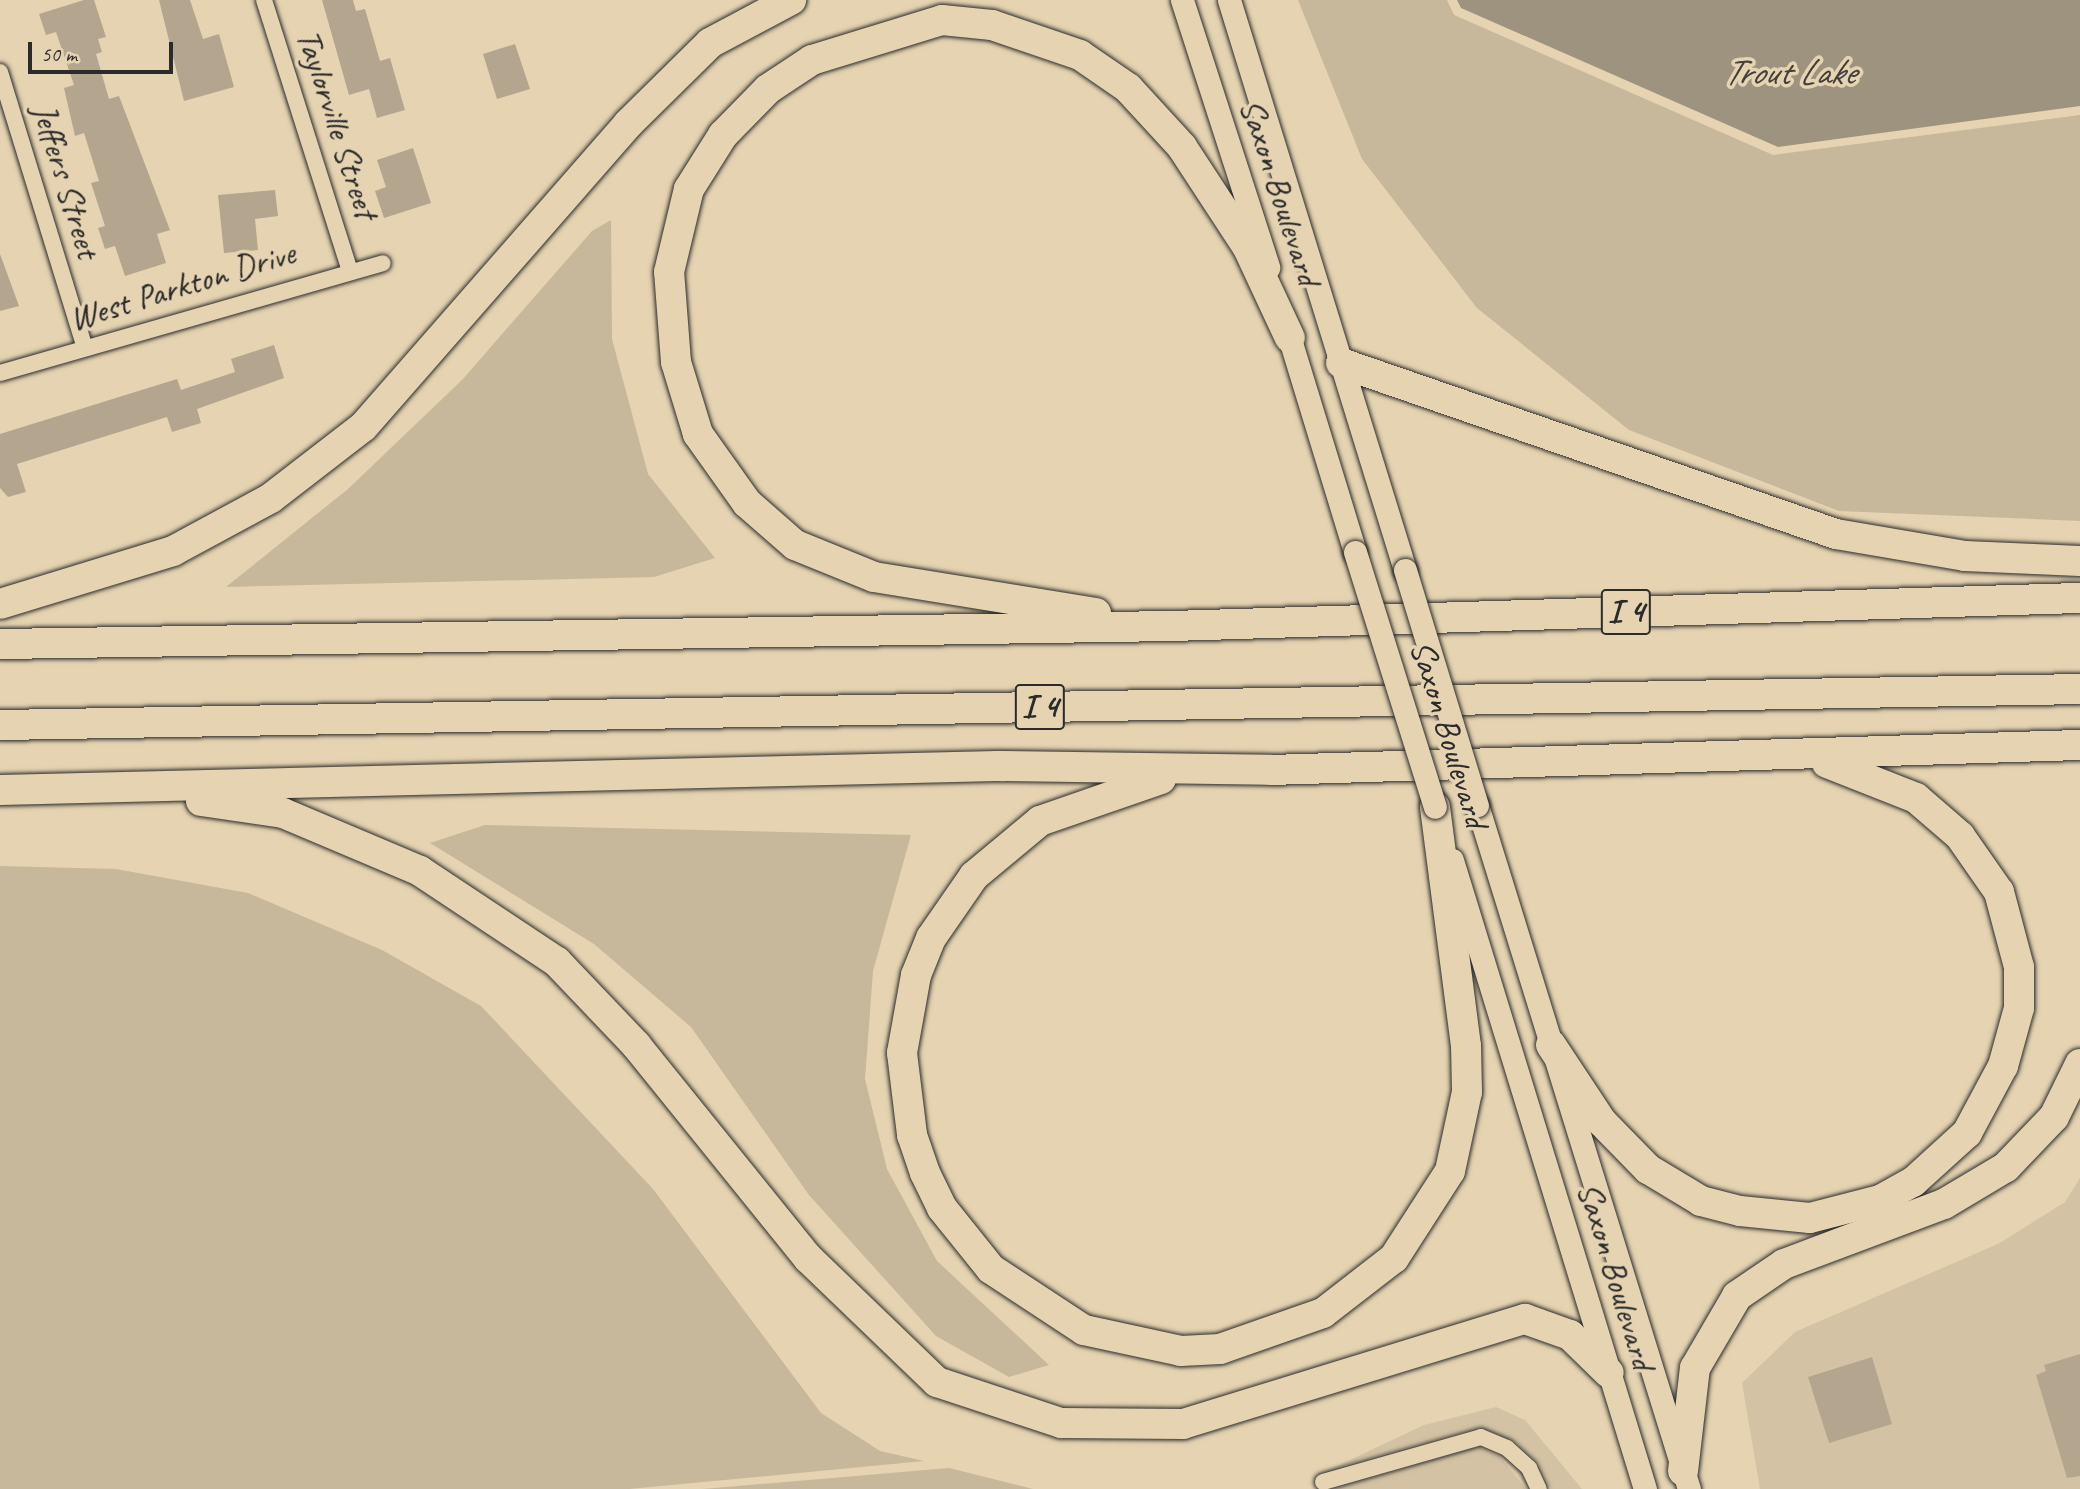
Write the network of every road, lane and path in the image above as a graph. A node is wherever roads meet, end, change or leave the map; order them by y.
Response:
1 (264, 0) edge
2 (791, 0) edge
3 (1182, 0) edge
4 (1229, 0) edge
5 (0, 72) edge
6 (383, 262) dead end
7 (349, 268) junction
8 (1290, 338) junction
9 (85, 348) junction
10 (1341, 363) junction
11 (0, 373) edge
12 (2080, 561) edge
13 (2080, 598) edge
14 (0, 604) edge
15 (1172, 626) junction
16 (0, 644) edge
17 (2080, 689) edge
18 (0, 725) edge
19 (2080, 745) edge
20 (1786, 757) junction
21 (1270, 769) junction
22 (118, 788) junction
23 (0, 790) edge
24 (1435, 807) junction
25 (1551, 1045) junction
26 (2080, 1065) edge
27 (1609, 1373) junction
28 (1686, 1480) edge
29 (1323, 1482) dead end
30 (1539, 1489) edge
31 (1645, 1489) edge

1 - 7 street, Taylorville Street
2 - 14 highway
3 - 8 main road, Saxon Boulevard
4 - 10 main road, Saxon Boulevard
5 - 9 street, Jeffers Street
6 - 7 street, West Parkton Drive
7 - 9 street, West Parkton Drive
8 - 15 highway
8 - 24 main road, Saxon Boulevard, bridge
9 - 11 street, West Parkton Drive
10 - 12 highway
10 - 25 main road, Saxon Boulevard, bridge
13 - 15 highway, I 4
15 - 16 highway, I 4
17 - 18 highway, I 4
19 - 20 highway
20 - 21 highway
20 - 25 highway
21 - 22 highway
21 - 24 highway
22 - 23 highway
22 - 27 highway
24 - 27 main road, Saxon Boulevard
25 - 28 main road, Saxon Boulevard
26 - 28 highway
27 - 31 main road, Saxon Boulevard
29 - 30 street

